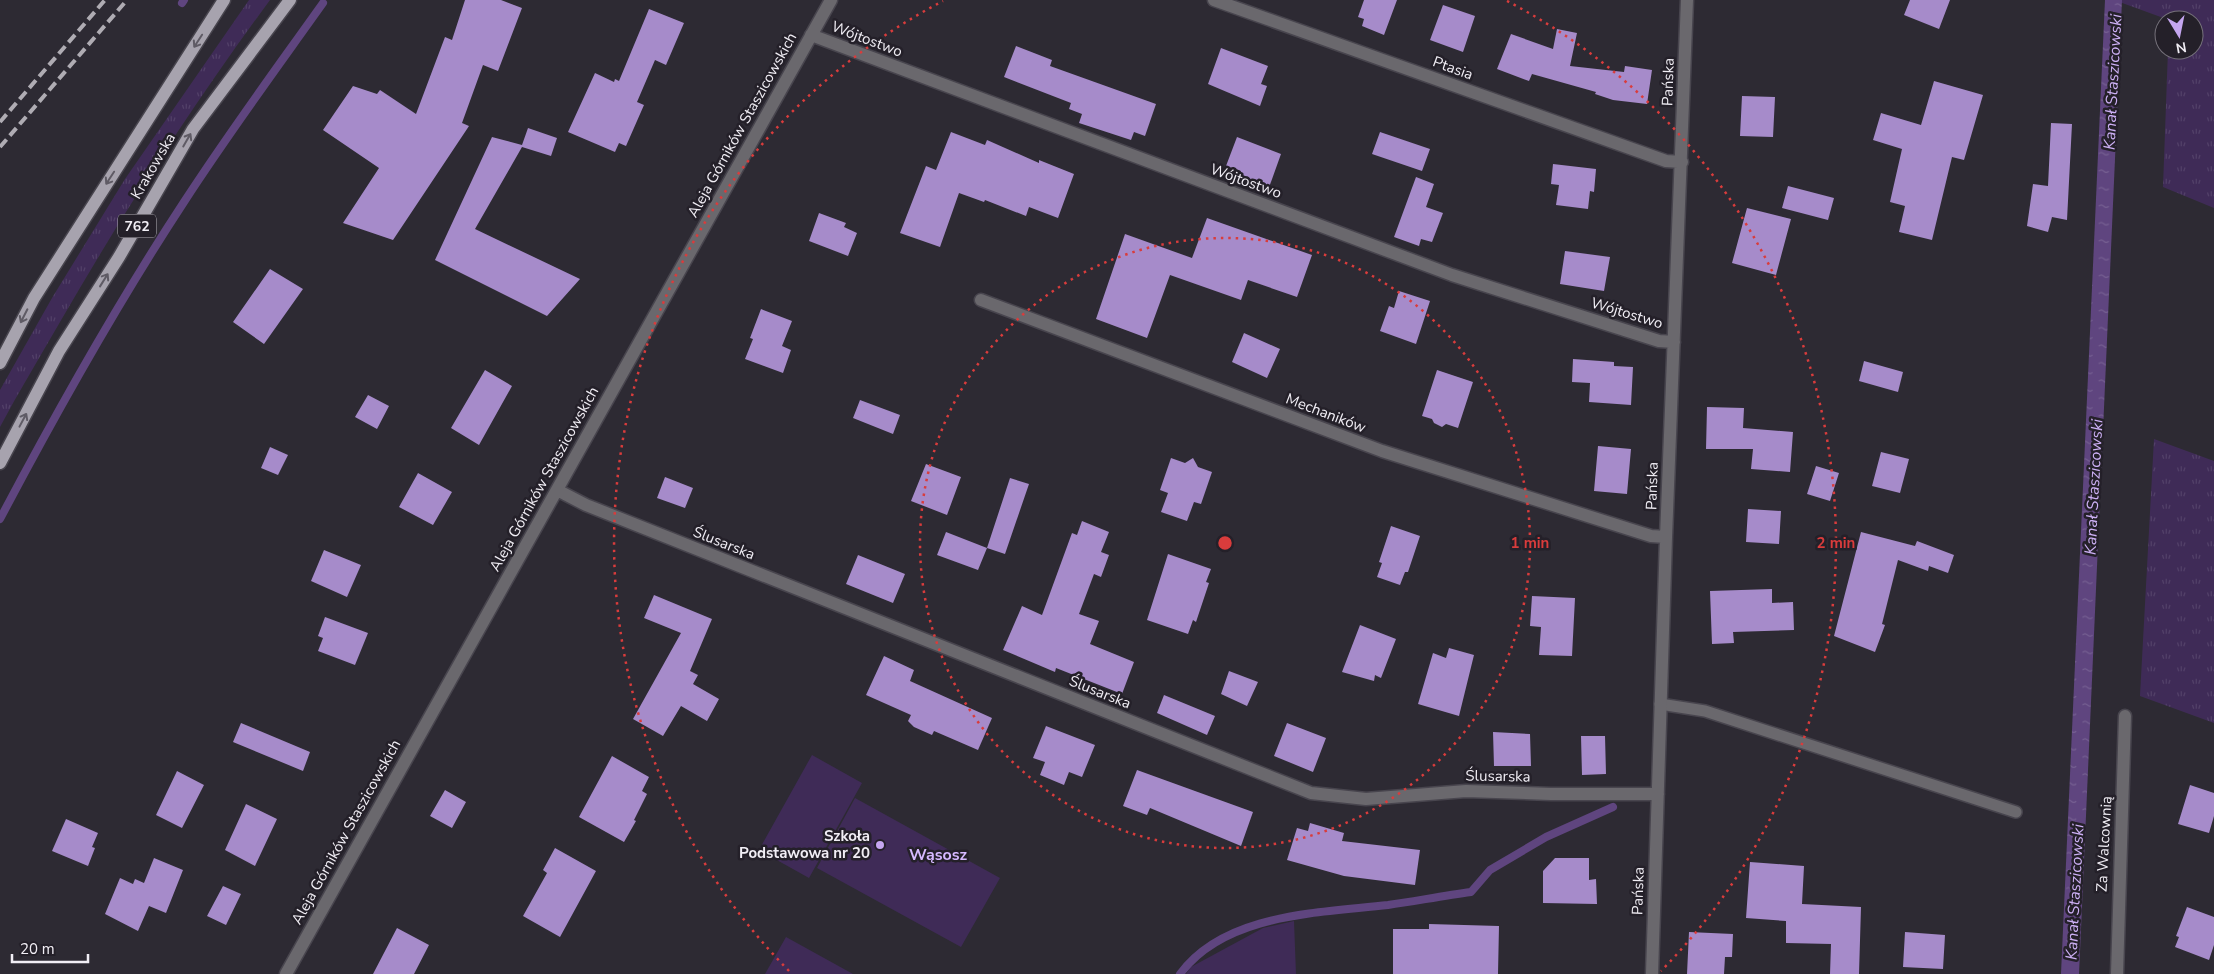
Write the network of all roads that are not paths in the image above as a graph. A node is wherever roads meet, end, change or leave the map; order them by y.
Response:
1 (224, 0) edge
2 (290, 0) edge
3 (831, 0) edge
4 (1214, 0) edge
5 (1687, 0) edge
6 (811, 35) junction
7 (1682, 162) junction
8 (981, 300) dead end
9 (1674, 342) junction
10 (0, 363) edge
11 (0, 463) edge
12 (557, 490) junction
13 (1666, 537) junction
14 (1660, 704) junction
15 (2125, 716) dead end
16 (1658, 794) junction
17 (2016, 812) dead end
18 (286, 974) edge
19 (1652, 974) edge
20 (2117, 974) edge

1 -> 10 main road, Krakowska
11 -> 2 main road, Krakowska / 762
3 - 6 street, Aleja Górników Staszicowskich
4 - 7 street, Ptasia
5 - 7 street, Pańska
6 - 9 street, Wójtostwo
6 - 12 street, Aleja Górników Staszicowskich
7 - 9 street, Pańska
8 - 13 street, Mechaników
9 - 13 street, Pańska
12 - 16 street, Ślusarska
12 - 18 street, Aleja Górników Staszicowskich
13 - 14 street, Pańska
14 - 16 street, Pańska
14 - 17 lane
15 - 20 street, Za Walcownią
16 - 19 street, Pańska

